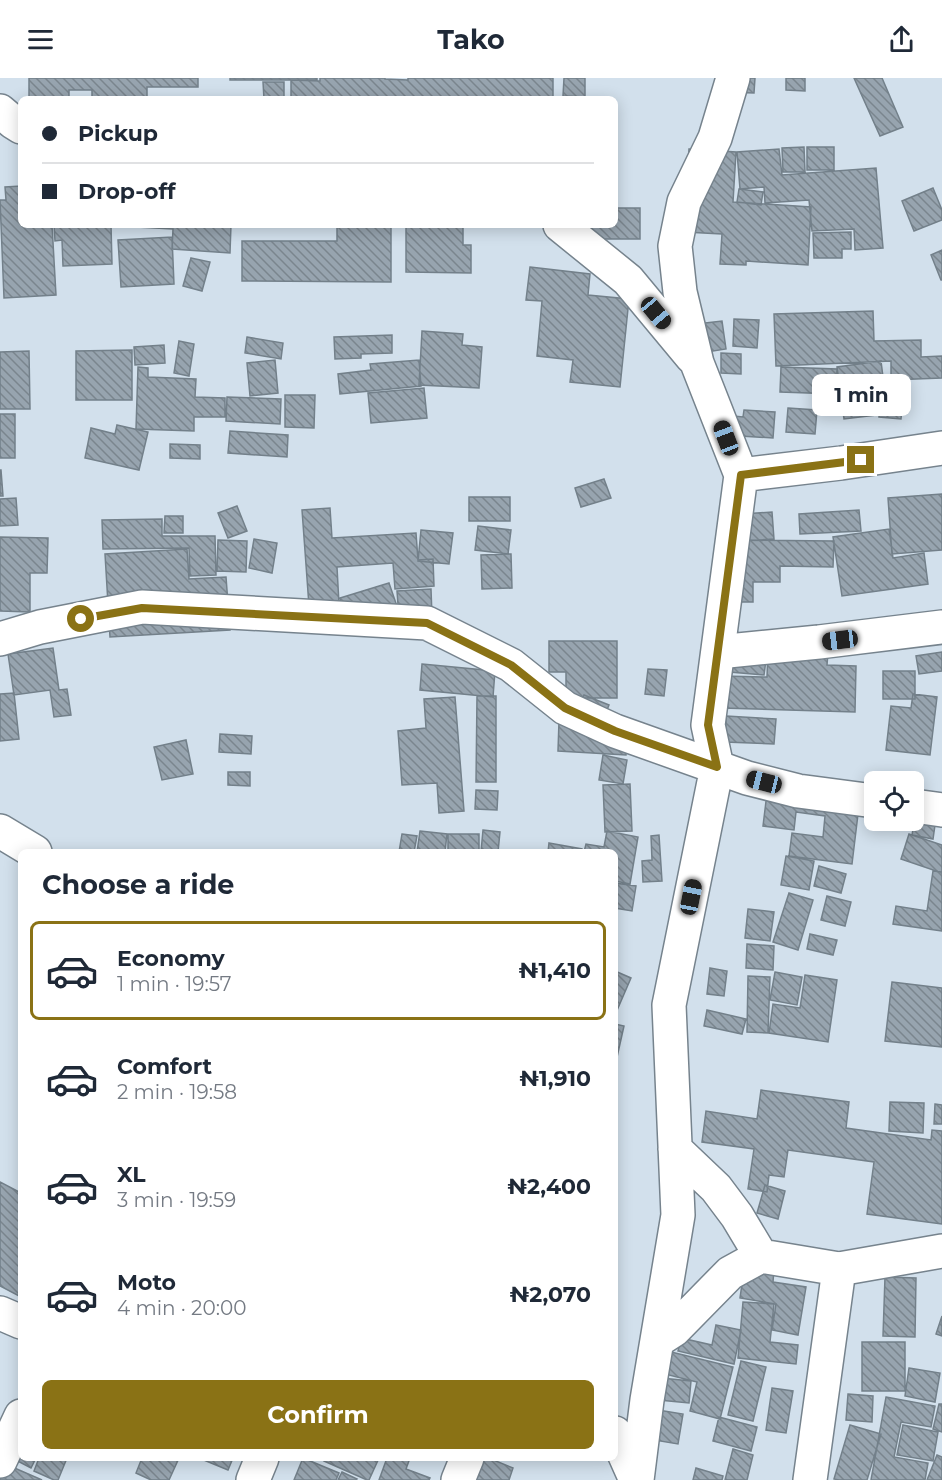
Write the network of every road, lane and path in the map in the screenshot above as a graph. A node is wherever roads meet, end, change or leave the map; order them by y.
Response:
1 (734, 78) edge
2 (0, 111) edge
3 (18, 125) edge
4 (564, 228) edge
5 (697, 363) junction
6 (942, 448) edge
7 (741, 475) junction
8 (942, 627) edge
9 (0, 639) edge
10 (718, 652) junction
11 (717, 767) junction
12 (864, 800) edge
13 (924, 807) edge
14 (942, 810) edge
15 (0, 831) edge
16 (30, 849) edge
17 (675, 1149) junction
18 (942, 1251) edge
19 (761, 1256) junction
20 (839, 1269) junction
21 (0, 1312) edge
22 (18, 1321) edge
23 (657, 1341) junction
24 (18, 1422) edge
25 (618, 1440) edge
26 (0, 1461) edge
27 (261, 1461) edge
28 (466, 1461) edge
29 (252, 1480) edge
30 (458, 1480) edge
31 (636, 1480) edge
32 (810, 1480) edge

1 - 5 street
2 - 3 street
4 - 5 street
5 - 7 street
6 - 7 street
7 - 10 street
8 - 10 street
9 - 11 street
10 - 11 street
11 - 12 street
11 - 17 street
13 - 14 street
15 - 16 street
17 - 19 street
17 - 23 street
18 - 20 street
19 - 20 street
19 - 23 street
20 - 32 street
21 - 22 street
23 - 31 street
24 - 26 street
25 - 31 street
27 - 29 street
28 - 30 street

